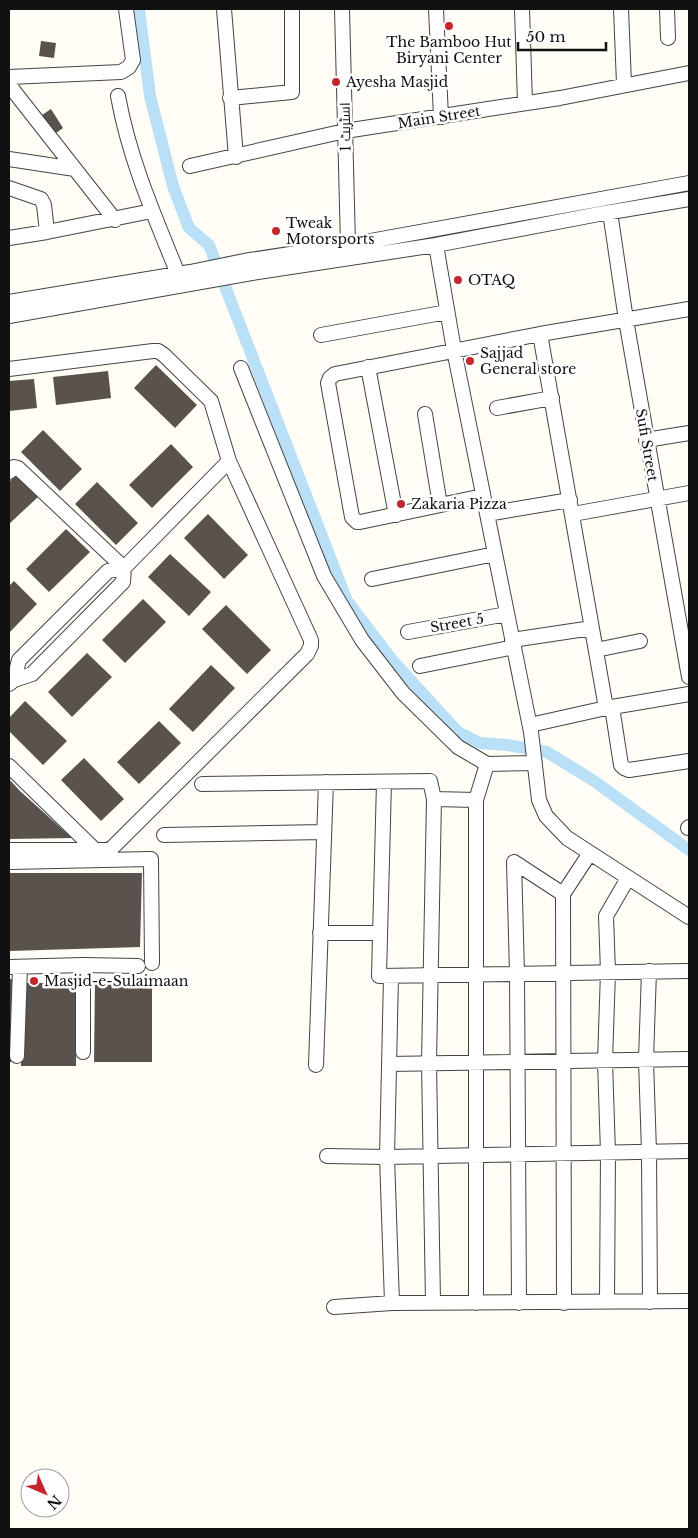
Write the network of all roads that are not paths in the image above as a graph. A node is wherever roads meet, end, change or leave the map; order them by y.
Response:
1 (126, 9) edge
2 (224, 9) edge
3 (292, 9) edge
4 (342, 9) edge
5 (436, 9) edge
6 (522, 9) edge
7 (621, 9) edge
8 (667, 9) edge
9 (668, 38) dead end
10 (689, 73) edge
11 (9, 77) edge
12 (624, 84) junction
13 (9, 85) edge
14 (118, 96) dead end
15 (230, 98) junction
16 (525, 103) junction
17 (441, 117) junction
18 (345, 131) junction
19 (236, 157) junction
20 (9, 159) edge
21 (190, 166) dead end
22 (75, 169) junction
23 (689, 184) edge
24 (9, 188) edge
25 (689, 199) edge
26 (152, 211) junction
27 (610, 212) junction
28 (115, 220) junction
29 (47, 232) junction
30 (417, 233) junction
31 (9, 238) edge
32 (348, 245) junction
33 (436, 245) junction
34 (420, 247) junction
35 (245, 267) junction
36 (187, 276) junction
37 (9, 302) edge
38 (689, 309) edge
39 (447, 312) junction
40 (9, 316) edge
41 (626, 320) junction
42 (540, 334) junction
43 (321, 335) dead end
44 (454, 350) junction
45 (368, 367) junction
46 (241, 368) dead end
47 (9, 369) edge
48 (552, 398) junction
49 (497, 408) dead end
50 (425, 414) dead end
51 (689, 433) edge
52 (646, 440) junction
53 (229, 461) junction
54 (9, 472) edge
55 (689, 493) edge
56 (483, 496) junction
57 (656, 498) junction
58 (570, 500) junction
59 (440, 505) junction
60 (487, 514) junction
61 (573, 514) junction
62 (396, 515) junction
63 (495, 554) junction
64 (124, 568) junction
65 (372, 579) dead end
66 (683, 612) edge
67 (507, 614) junction
68 (64, 615) junction
69 (77, 628) junction
70 (592, 628) junction
71 (408, 632) dead end
72 (640, 641) dead end
73 (513, 644) junction
74 (596, 650) junction
75 (420, 666) dead end
76 (689, 677) edge
77 (10, 680) edge
78 (689, 694) edge
79 (609, 708) junction
80 (530, 729) junction
81 (535, 760) junction
82 (689, 761) edge
83 (487, 764) junction
84 (9, 766) edge
85 (326, 782) junction
86 (384, 782) junction
87 (202, 784) dead end
88 (434, 799) junction
89 (476, 800) junction
90 (324, 832) junction
91 (164, 834) dead end
92 (94, 849) junction
93 (9, 850) edge
94 (590, 853) junction
95 (9, 862) edge
96 (628, 878) junction
97 (563, 894) junction
98 (689, 917) edge
99 (320, 933) junction
100 (380, 933) junction
101 (152, 963) dead end
102 (83, 965) junction
103 (138, 966) dead end
104 (14, 967) edge
105 (689, 970) edge
106 (649, 971) junction
107 (608, 972) junction
108 (517, 973) junction
109 (563, 973) junction
110 (431, 974) junction
111 (476, 974) junction
112 (390, 976) junction
113 (83, 1052) dead end
114 (17, 1056) dead end
115 (689, 1059) edge
116 (605, 1060) junction
117 (646, 1060) junction
118 (564, 1061) junction
119 (476, 1062) junction
120 (518, 1062) junction
121 (429, 1063) junction
122 (389, 1064) junction
123 (316, 1065) dead end
124 (689, 1151) edge
125 (608, 1152) junction
126 (649, 1152) junction
127 (564, 1153) junction
128 (518, 1154) junction
129 (476, 1155) junction
130 (327, 1156) dead end
131 (430, 1156) junction
132 (387, 1157) junction
133 (689, 1301) edge
134 (607, 1302) junction
135 (650, 1302) junction
136 (392, 1303) junction
137 (433, 1303) junction
138 (476, 1303) junction
139 (519, 1303) junction
140 (564, 1303) junction
141 (334, 1307) dead end

1 - 11 street
2 - 15 street
3 - 15 street
4 - 18 street, اسٹریٹ 1
5 - 17 street
6 - 16 street
7 - 12 street
8 - 9 street
10 - 12 street, Main Street
12 - 16 street, Main Street
13 - 22 street
14 - 26 street
15 - 19 street
16 - 17 street, Main Street
17 - 18 street, Main Street
18 - 19 street, Main Street
18 - 32 street, اسٹریٹ 1
19 - 21 street, Main Street
20 - 22 street
22 - 28 street
23 - 30 street
24 - 29 street
25 - 27 street
26 - 28 street
26 - 36 street
27 - 33 street
27 - 41 street, Sufi Street
28 - 29 street
29 - 31 street
30 - 32 street
30 - 34 street
32 - 35 street
33 - 34 street
33 - 39 street
34 - 35 street
35 - 36 street
36 - 37 street
36 - 40 street
38 - 41 street
39 - 43 street
39 - 44 street
41 - 42 street
41 - 52 street, Sufi Street
42 - 44 street
42 - 48 street
44 - 45 street
44 - 56 street
45 - 62 street
45 - 62 street
46 - 83 street
47 - 53 street
48 - 49 street
48 - 58 street
50 - 59 street
51 - 52 street
52 - 57 street, Sufi Street
53 - 64 street
53 - 92 street
54 - 64 street
55 - 57 street
56 - 59 street
56 - 60 street
57 - 61 street
57 - 66 street, Sufi Street
58 - 60 street
58 - 61 street
59 - 62 street
60 - 63 street
61 - 70 street
63 - 65 street
63 - 67 street
64 - 68 street
64 - 69 street
66 - 76 street, Sufi Street
67 - 71 street, Street 5
67 - 73 street
68 - 69 street
68 - 77 street
69 - 77 street
70 - 73 street
70 - 74 street
72 - 74 street
73 - 75 street
73 - 80 street
74 - 79 street
78 - 79 street
79 - 80 street
79 - 82 street
80 - 81 street
81 - 83 street
81 - 94 street
83 - 89 street
84 - 92 street
85 - 86 street
85 - 87 street
85 - 90 street
86 - 88 street
86 - 100 street
88 - 89 street
88 - 110 street
89 - 111 street
90 - 91 street
90 - 99 street
92 - 93 street
94 - 96 street
94 - 97 street
95 - 101 street
96 - 98 street
96 - 107 street
97 - 108 street
97 - 109 street
99 - 100 street
99 - 123 street
100 - 112 street
102 - 103 street
102 - 104 street
102 - 113 street
104 - 114 street
105 - 106 street
106 - 107 street
106 - 117 street
107 - 109 street
107 - 116 street
108 - 109 street
108 - 111 street
108 - 120 street
109 - 118 street
110 - 111 street
110 - 112 street
110 - 121 street
111 - 119 street
112 - 122 street
115 - 117 street
116 - 117 street
116 - 118 street
116 - 125 street
117 - 126 street
118 - 120 street
118 - 127 street
119 - 120 street
119 - 121 street
119 - 129 street
120 - 128 street
121 - 122 street
121 - 131 street
122 - 132 street
124 - 126 street
125 - 126 street
125 - 127 street
125 - 134 street
126 - 135 street
127 - 128 street
127 - 140 street
128 - 129 street
128 - 139 street
129 - 131 street
129 - 138 street
130 - 132 street
131 - 132 street
131 - 137 street
132 - 136 street
133 - 135 street
134 - 135 street
134 - 140 street
136 - 137 street
136 - 141 street
137 - 138 street
138 - 139 street
139 - 140 street

